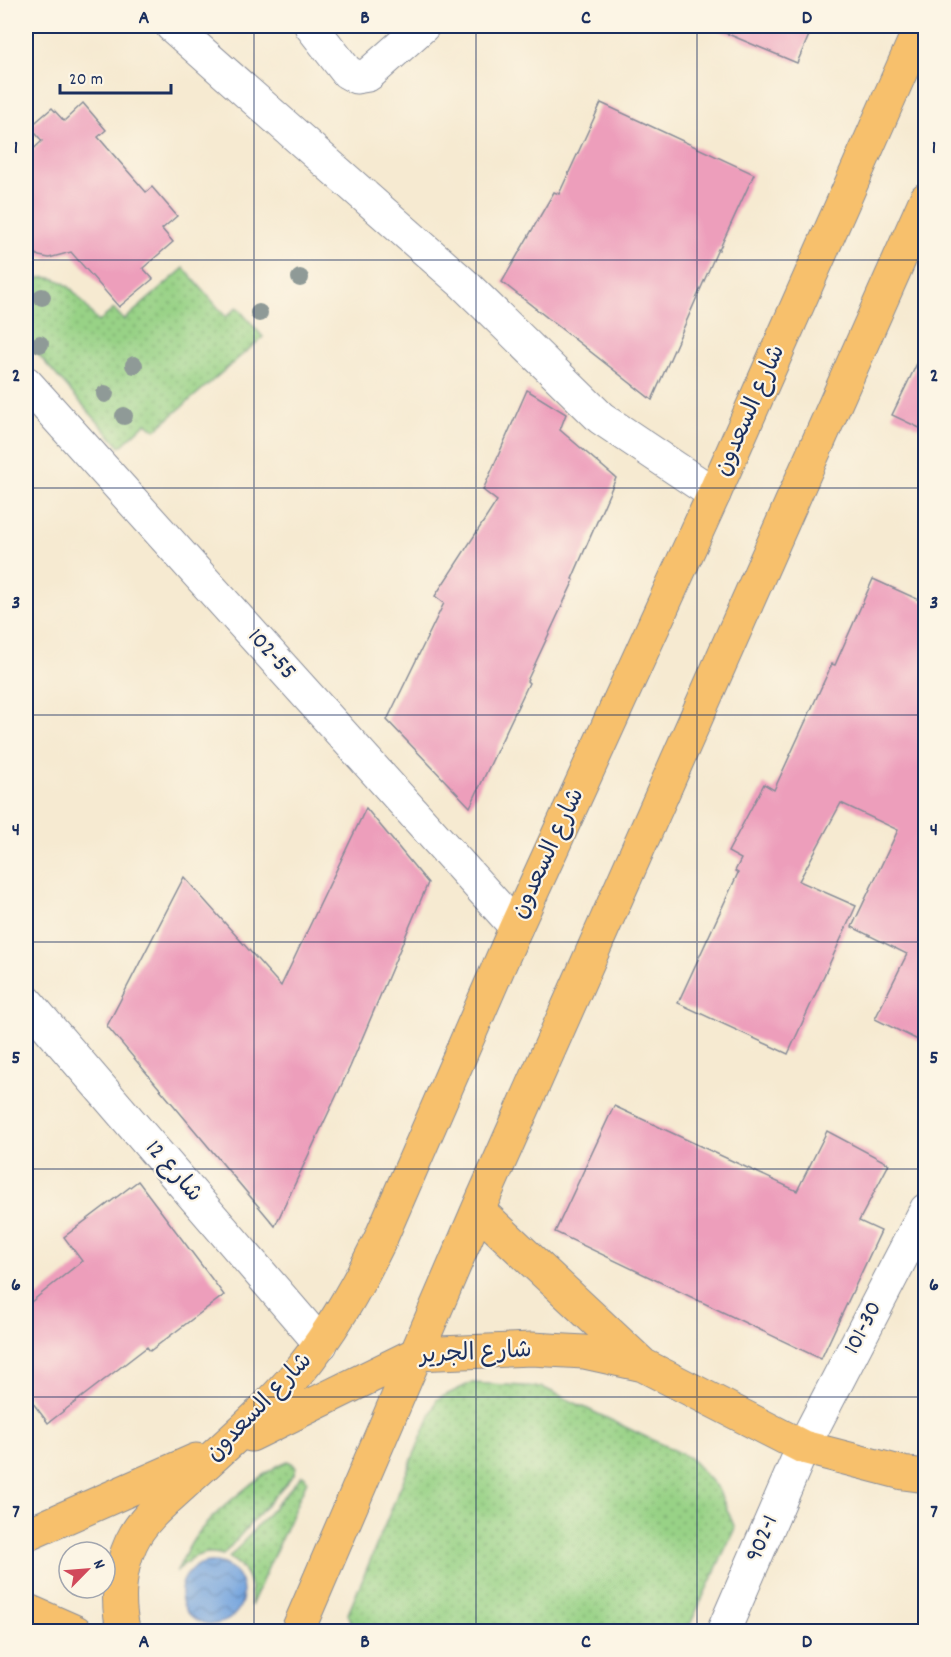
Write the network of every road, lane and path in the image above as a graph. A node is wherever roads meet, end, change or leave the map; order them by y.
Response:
1 (172, 26) edge
2 (311, 26) edge
3 (423, 26) edge
4 (921, 26) edge
5 (925, 199) edge
6 (26, 383) edge
7 (714, 495) junction
8 (516, 927) junction
9 (26, 1001) edge
10 (478, 1210) junction
11 (926, 1210) edge
12 (321, 1344) junction
13 (416, 1354) junction
14 (643, 1365) junction
15 (803, 1447) junction
16 (220, 1450) junction
17 (926, 1476) edge
18 (26, 1535) edge
19 (26, 1610) edge
20 (76, 1632) edge
21 (124, 1632) edge
22 (297, 1632) edge
23 (723, 1632) edge

1 - 7 street
2 - 3 street
4 - 7 main road, شارع السعدون
5 - 10 main road
6 - 8 street, 102-55
7 - 8 main road, شارع السعدون
8 - 12 main road, شارع السعدون
9 - 12 street, شارع 12
10 - 13 main road
10 - 14 main road, شارع الجرير
11 - 15 street, 101-30
12 - 16 main road, شارع السعدون
13 - 14 main road, شارع الجرير
13 - 16 main road, شارع الجرير
13 - 22 main road
14 - 15 main road, شارع الجرير
15 - 17 main road, شارع الجرير
15 - 23 street, 902-1
16 - 18 main road
16 - 21 main road, شارع السعدون
19 - 20 main road

